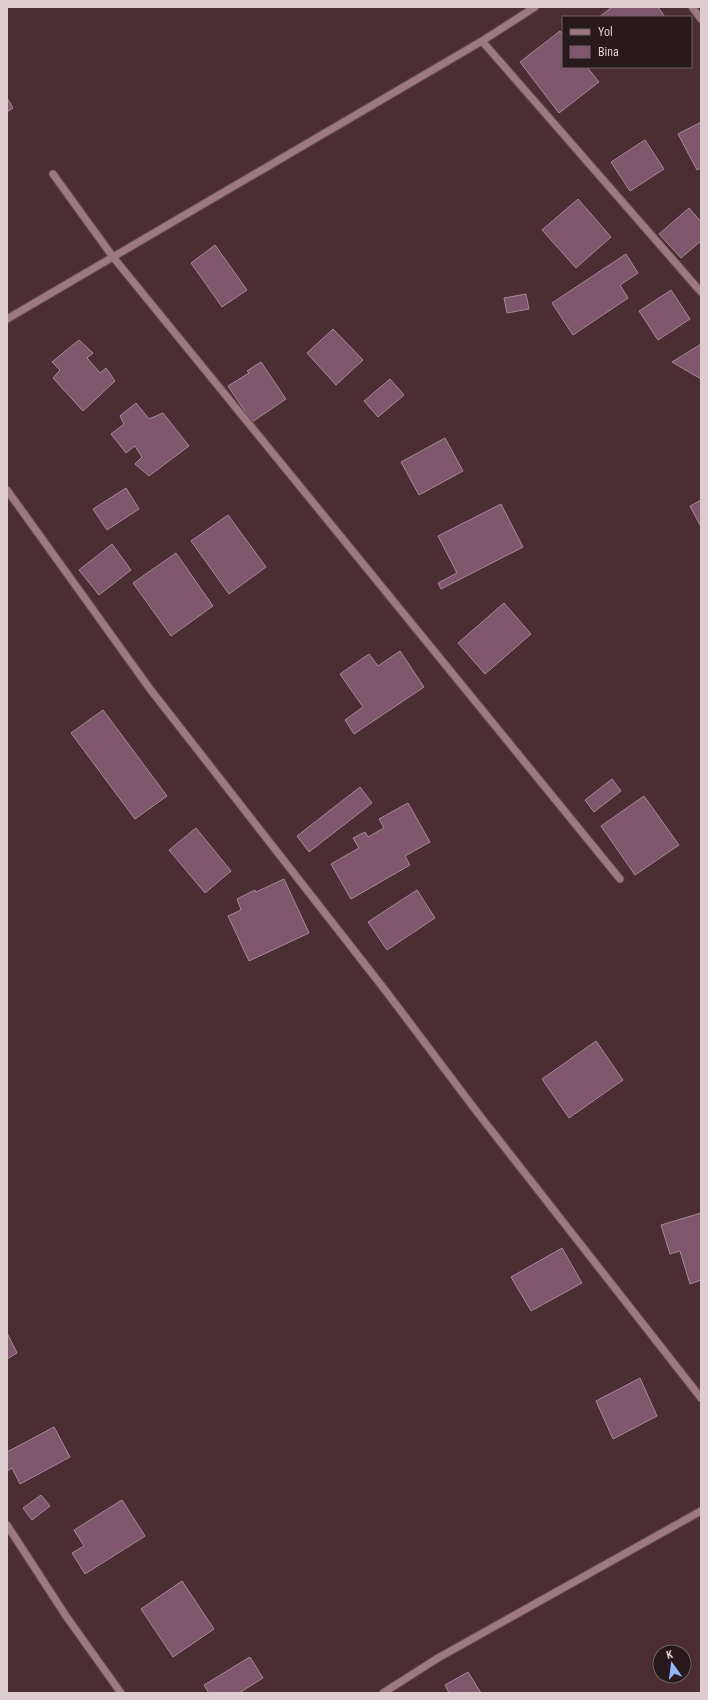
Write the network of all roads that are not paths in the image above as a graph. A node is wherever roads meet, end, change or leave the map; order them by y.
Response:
1 (535, 7) edge
2 (692, 7) edge
3 (701, 19) edge
4 (482, 41) junction
5 (53, 174) dead end
6 (113, 257) junction
7 (701, 292) edge
8 (7, 319) edge
9 (7, 490) edge
10 (620, 879) dead end
11 (701, 1398) edge
12 (701, 1511) edge
13 (7, 1525) edge
14 (121, 1693) edge
15 (383, 1693) edge

1 - 4 street
2 - 3 street
4 - 6 street
4 - 7 street
5 - 6 street
6 - 8 street
6 - 10 street
9 - 11 street
12 - 15 street
13 - 14 street

